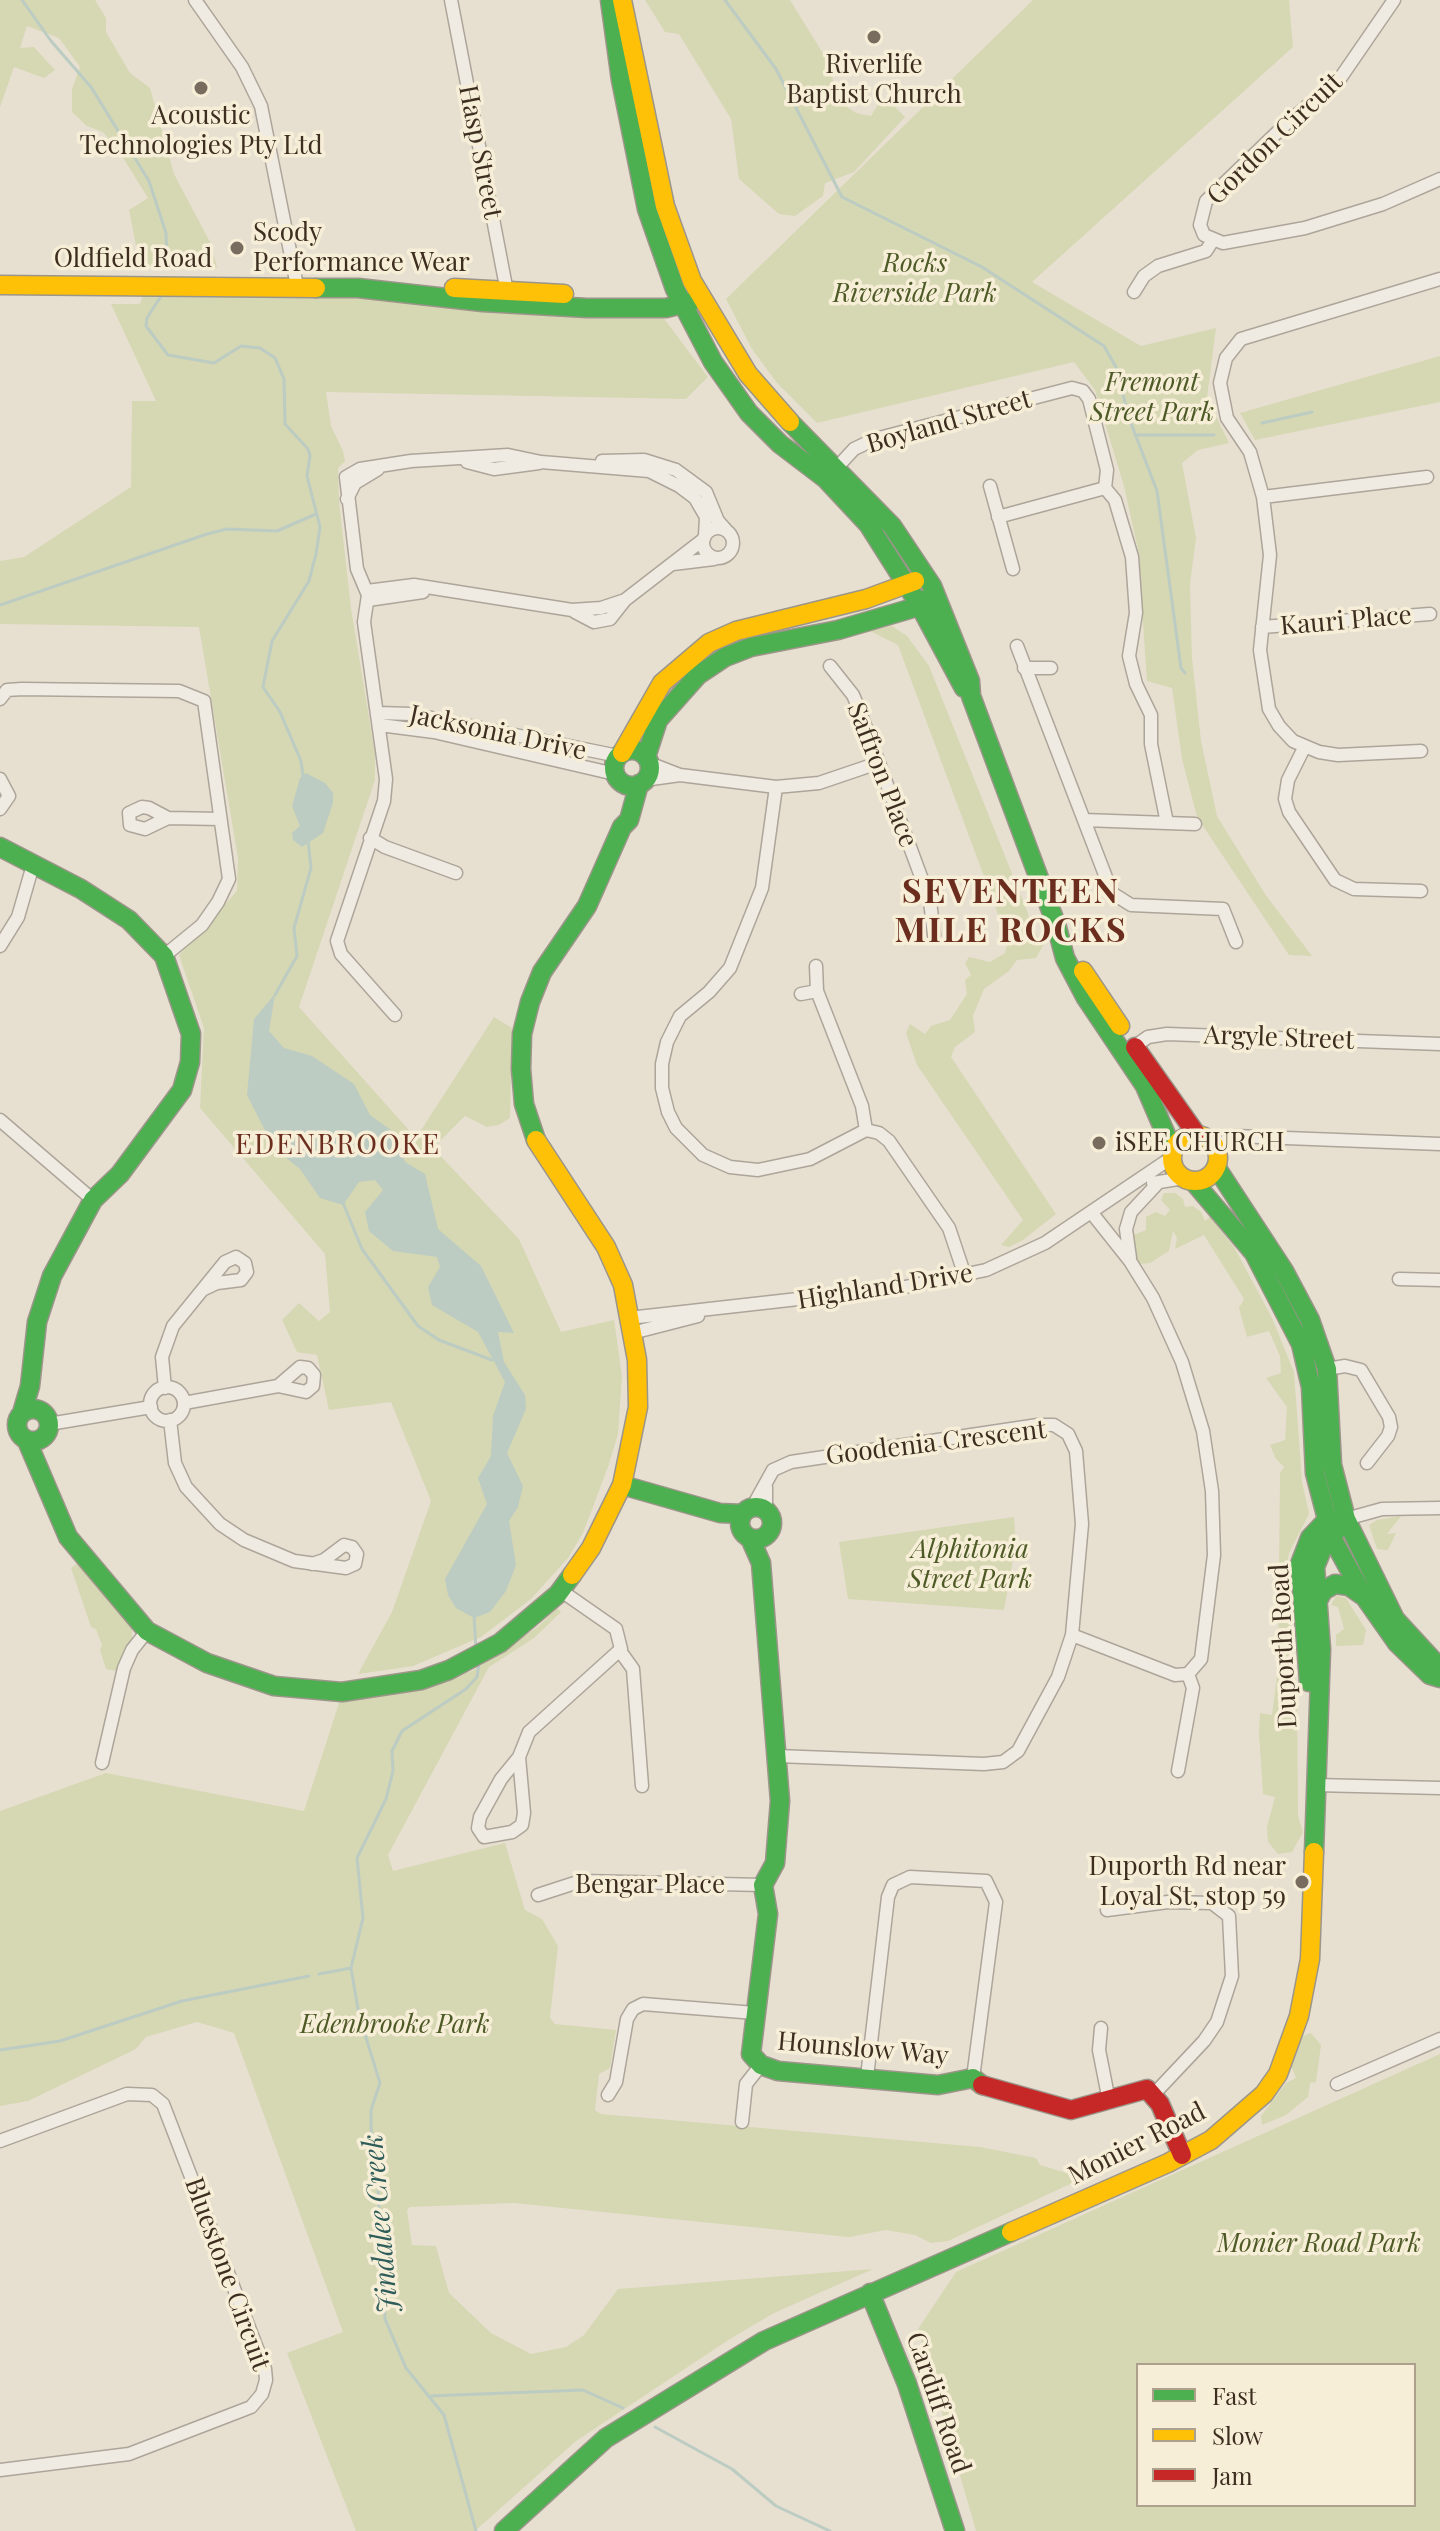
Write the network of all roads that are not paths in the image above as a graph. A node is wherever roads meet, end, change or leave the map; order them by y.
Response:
1 (195, 0) edge
2 (451, 0) edge
3 (610, 0) edge
4 (622, 0) edge
5 (1394, 0) edge
6 (1440, 179) edge
7 (1213, 240) junction
8 (1440, 279) edge
9 (1, 284) edge
10 (297, 286) junction
11 (1134, 292) dead end
12 (688, 293) junction
13 (508, 297) junction
14 (583, 464) junction
15 (831, 474) junction
16 (1427, 477) dead end
17 (990, 486) dead end
18 (1105, 488) junction
19 (1263, 497) junction
20 (998, 517) junction
21 (726, 530) junction
22 (704, 538) junction
23 (717, 558) junction
24 (670, 566) junction
25 (1013, 569) dead end
26 (906, 583) junction
27 (932, 586) junction
28 (367, 595) junction
29 (920, 606) junction
30 (1430, 614) dead end
31 (1262, 627) junction
32 (1017, 646) dead end
33 (830, 666) dead end
34 (1024, 668) junction
35 (1051, 668) dead end
36 (971, 696) junction
37 (0, 699) edge
38 (379, 719) junction
39 (1304, 748) junction
40 (1421, 751) dead end
41 (878, 763) junction
42 (632, 769) junction
43 (0, 779) edge
44 (776, 787) junction
45 (0, 809) edge
46 (168, 818) dead end
47 (220, 819) junction
48 (1084, 820) junction
49 (1167, 823) junction
50 (1195, 824) dead end
51 (370, 838) junction
52 (0, 847) edge
53 (33, 865) junction
54 (456, 873) dead end
55 (1421, 891) dead end
56 (934, 935) dead end
57 (1236, 942) dead end
58 (0, 946) edge
59 (164, 956) junction
60 (816, 966) dead end
61 (817, 991) junction
62 (801, 994) dead end
63 (395, 1015) dead end
64 (1440, 1044) edge
65 (1129, 1050) junction
66 (0, 1120) edge
67 (866, 1130) junction
68 (1197, 1135) junction
69 (1440, 1144) edge
70 (1215, 1147) junction
71 (1172, 1154) junction
72 (1216, 1167) junction
73 (1188, 1180) junction
74 (1158, 1183) junction
75 (1134, 1185) junction
76 (93, 1200) junction
77 (1091, 1212) junction
78 (1130, 1261) junction
79 (965, 1276) junction
80 (1399, 1279) dead end
81 (1440, 1280) edge
82 (204, 1289) dead end
83 (630, 1326) junction
84 (1327, 1369) junction
85 (278, 1386) dead end
86 (165, 1388) junction
87 (184, 1403) junction
88 (151, 1407) junction
89 (170, 1420) junction
90 (36, 1425) junction
91 (1367, 1463) dead end
92 (622, 1485) junction
93 (1440, 1508) edge
94 (1346, 1519) junction
95 (753, 1522) junction
96 (1329, 1530) junction
97 (312, 1564) dead end
98 (564, 1586) junction
99 (1364, 1596) junction
100 (1316, 1604) junction
101 (147, 1631) junction
102 (1072, 1635) junction
103 (620, 1651) junction
104 (1440, 1668) edge
105 (1188, 1674) junction
106 (1440, 1678) edge
107 (1315, 1740) junction
108 (777, 1756) junction
109 (519, 1757) junction
110 (102, 1763) dead end
111 (1178, 1771) dead end
112 (1315, 1785) junction
113 (642, 1786) dead end
114 (1440, 1788) edge
115 (763, 1885) junction
116 (538, 1895) dead end
117 (1107, 1910) dead end
118 (755, 2013) junction
119 (1101, 2028) dead end
120 (1440, 2039) edge
121 (1289, 2042) joint
122 (761, 2065) junction
123 (867, 2077) junction
124 (973, 2078) junction
125 (1337, 2084) dead end
126 (1154, 2094) junction
127 (608, 2095) dead end
128 (1109, 2101) junction
129 (742, 2122) dead end
130 (0, 2141) edge
131 (1180, 2150) junction
132 (870, 2293) junction
133 (0, 2470) edge
134 (504, 2531) edge
135 (955, 2531) edge

1 - 10 street
2 - 13 street, Hasp Street
3 - 12 main road
4 - 12 main road
5 - 7 street, Gordon Circuit
6 - 7 street, Gordon Circuit
7 - 11 street
8 - 19 street
9 - 10 main road, Oldfield Road
10 - 13 main road, Oldfield Road
12 - 13 main road, Oldfield Road
12 - 15 main road
14 - 21 street
14 - 22 street
14 - 28 street
15 - 18 street, Boyland Street
15 - 26 main road
15 - 27 main road
16 - 19 street
17 - 20 street
18 - 20 street
18 - 49 street
19 - 31 street
20 - 25 street
21 - 22 street
21 - 23 street
22 - 23 street
22 - 24 street
23 - 24 street
24 - 28 street
26 - 27 main road
26 - 29 main road
26 - 42 main road
27 - 29 main road
27 - 36 main road
28 - 38 street
29 - 36 main road
29 - 42 main road
30 - 31 street, Kauri Place
31 - 39 street
32 - 34 street
33 - 41 street, Saffron Place
34 - 35 street
34 - 48 street
36 - 65 main road
37 - 47 street
38 - 42 street, Jacksonia Drive
38 - 42 street, Jacksonia Drive
38 - 51 street
39 - 40 street
39 - 55 street
41 - 44 street, Jacksonia Drive
41 - 56 street, Saffron Place
42 - 44 street, Jacksonia Drive
42 - 83 main road
43 - 45 street
44 - 67 street
46 - 47 street
47 - 59 street
48 - 49 street
48 - 57 street
49 - 50 street
51 - 54 street
51 - 63 street
52 - 53 main road
53 - 58 street
53 - 59 main road
59 - 76 main road
60 - 61 street
61 - 62 street
61 - 67 street
64 - 65 street, Argyle Street
65 - 68 main road
65 - 71 main road
66 - 76 street
67 - 79 street
68 - 70 main road
68 - 71 main road
69 - 70 street
70 - 72 main road
71 - 73 main road
71 - 75 street, Highland Drive
72 - 73 main road
72 - 84 main road
73 - 74 street, Highland Drive
73 - 96 main road
74 - 75 street, Highland Drive
74 - 78 street
75 - 77 street, Highland Drive
76 - 90 main road
77 - 78 street
77 - 79 street, Highland Drive
78 - 105 street
79 - 83 street, Highland Drive
80 - 81 street
82 - 86 street
83 - 92 main road
84 - 91 street
84 - 94 main road
85 - 87 street
86 - 87 street
86 - 88 street
87 - 89 street
88 - 89 street
88 - 90 street
89 - 97 street
90 - 101 main road
92 - 95 main road
92 - 98 main road
93 - 94 street
94 - 96 main road
94 - 104 main road
95 - 102 street, Goodenia Crescent
95 - 108 main road, Hounslow Way
96 - 99 main road
96 - 100 main road, Duporth Road
96 - 107 main road, Duporth Road
98 - 101 main road
98 - 103 street
99 - 100 main road
99 - 106 main road
100 - 107 main road, Duporth Road
101 - 110 street
102 - 105 street
102 - 108 street, Goodenia Crescent
103 - 109 street
103 - 113 street
105 - 111 street
107 - 112 main road, Duporth Road
108 - 115 main road, Hounslow Way
109 - 109 street
112 - 114 street
112 - 121 main road, Duporth Road
115 - 116 street, Bengar Place
115 - 118 main road, Hounslow Way
117 - 126 street
118 - 122 main road, Hounslow Way
118 - 127 street
119 - 128 street
120 - 125 street
121 - 131 main road, Monier Road
122 - 123 main road, Hounslow Way
122 - 129 street
123 - 124 main road, Hounslow Way
123 - 124 street
124 - 128 main road, Hounslow Way
126 - 128 main road, Hounslow Way
126 - 131 main road
130 - 133 street, Bluestone Circuit
131 - 132 main road, Monier Road
132 - 134 main road, Monier Road
132 - 135 main road, Cardiff Road

